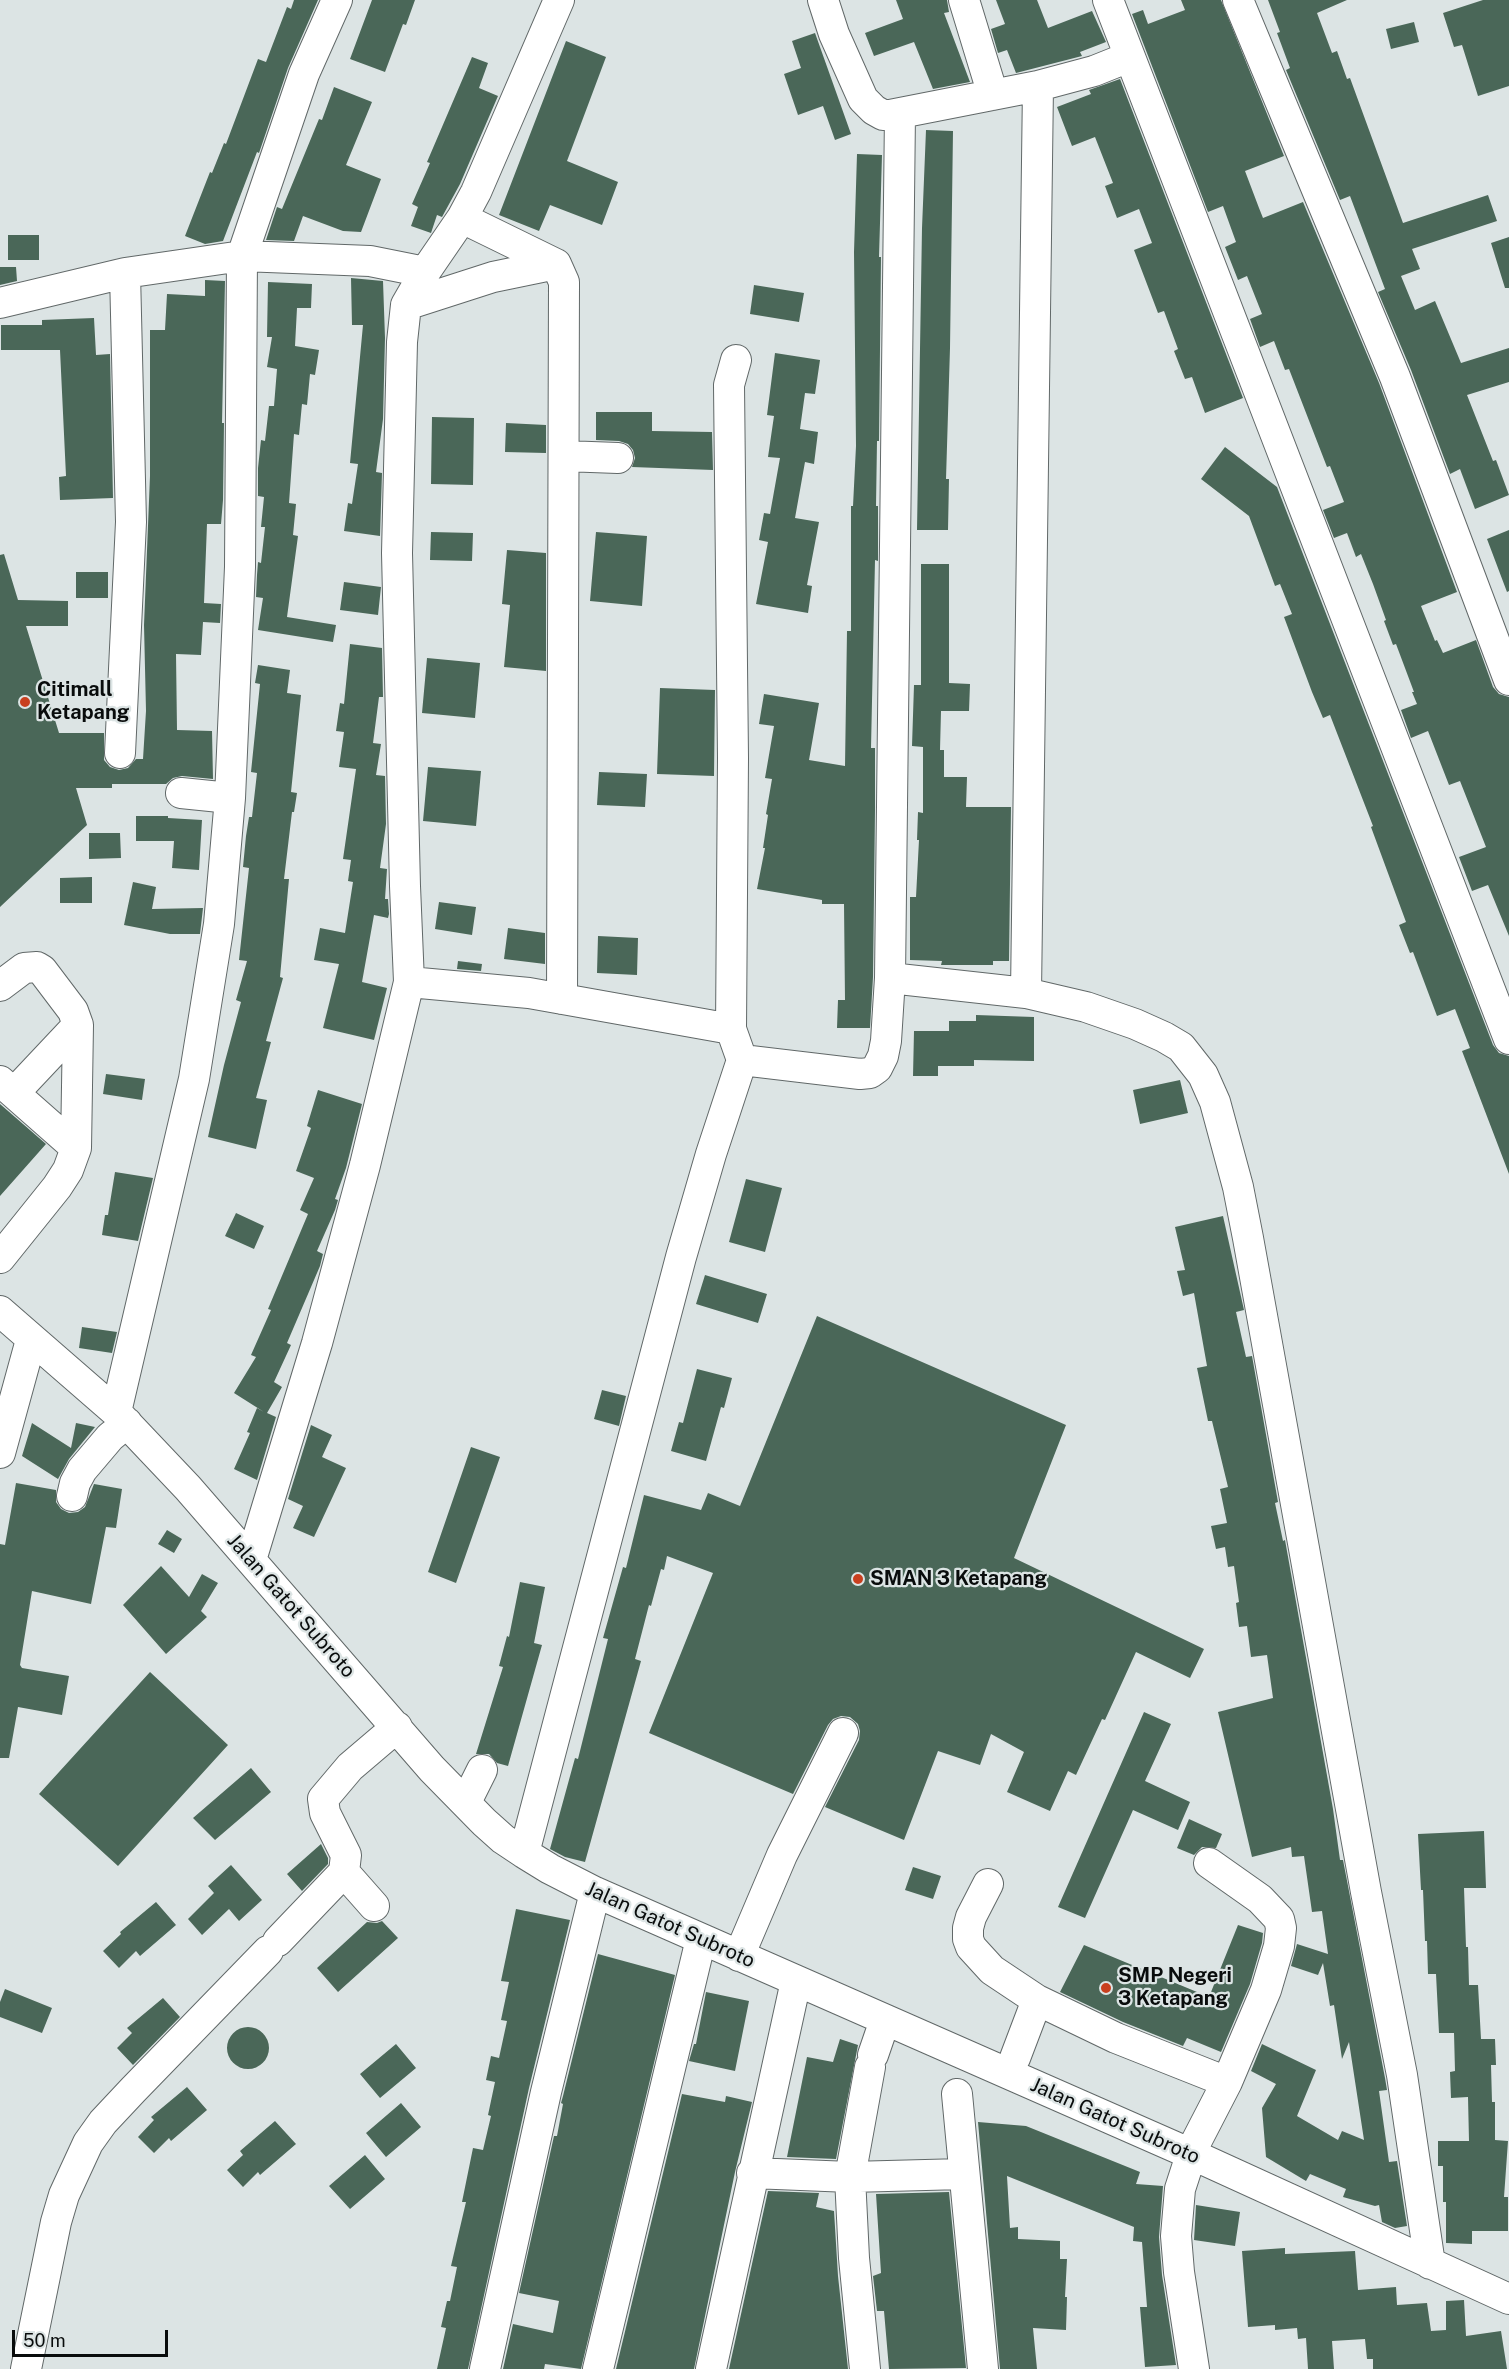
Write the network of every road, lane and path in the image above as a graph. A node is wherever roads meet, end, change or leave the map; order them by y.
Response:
1 (337, 0) edge
2 (559, 0) edge
3 (823, 0) edge
4 (964, 0) edge
5 (1108, 0) edge
6 (1238, 0) edge
7 (1129, 57) junction
8 (1038, 86) junction
9 (993, 95) junction
10 (900, 113) junction
11 (462, 218) junction
12 (242, 256) junction
13 (556, 264) junction
14 (424, 272) junction
15 (125, 273) junction
16 (0, 303) edge
17 (406, 305) junction
18 (736, 360) dead end
19 (564, 456) junction
20 (618, 458) dead end
21 (1509, 680) edge
22 (120, 753) dead end
23 (181, 794) dead end
24 (230, 798) junction
25 (890, 978) junction
26 (409, 982) junction
27 (0, 986) edge
28 (1026, 993) junction
29 (562, 999) junction
30 (78, 1025) junction
31 (731, 1029) junction
32 (1509, 1039) edge
33 (742, 1060) junction
34 (7, 1087) edge
35 (76, 1148) junction
36 (0, 1258) edge
37 (0, 1311) edge
38 (31, 1340) junction
39 (122, 1418) junction
40 (0, 1453) edge
41 (72, 1496) dead end
42 (251, 1560) junction
43 (397, 1727) junction
44 (843, 1733) dead end
45 (482, 1770) dead end
46 (466, 1802) junction
47 (524, 1853) junction
48 (1209, 1863) dead end
49 (344, 1872) junction
50 (988, 1884) dead end
51 (595, 1892) junction
52 (374, 1906) dead end
53 (701, 1939) junction
54 (739, 1956) junction
55 (796, 1981) junction
56 (1038, 2000) junction
57 (885, 2020) junction
58 (1012, 2068) junction
59 (956, 2075) junction
60 (1227, 2082) junction
61 (1193, 2149) junction
62 (752, 2173) junction
63 (963, 2174) junction
64 (850, 2177) junction
65 (1430, 2264) junction
66 (1509, 2299) edge
67 (26, 2369) edge
68 (485, 2369) edge
69 (598, 2369) edge
70 (711, 2369) edge
71 (865, 2369) edge
72 (983, 2369) edge
73 (1194, 2369) edge

1 - 12 street
2 - 11 street
3 - 10 street
4 - 9 street
5 - 7 street
6 - 21 street
7 - 8 street
7 - 32 street
8 - 9 street
8 - 28 street
9 - 10 street
10 - 25 street
11 - 13 street
11 - 14 street
12 - 14 street
12 - 15 street
12 - 24 street
13 - 17 street
13 - 19 street
14 - 17 street
15 - 16 street
15 - 22 street
17 - 26 street
18 - 31 street
19 - 20 street
19 - 29 street
23 - 24 street
24 - 39 street
25 - 28 street
25 - 33 street
26 - 29 street
26 - 42 street
27 - 30 street
28 - 65 street
29 - 31 street
30 - 34 street
30 - 35 street
31 - 33 street
33 - 47 street
34 - 35 street
35 - 36 street
37 - 38 street, Jalan Gatot Subroto
38 - 39 street, Jalan Gatot Subroto
38 - 40 street
39 - 41 street
39 - 42 street, Jalan Gatot Subroto
42 - 43 street, Jalan Gatot Subroto
43 - 46 street, Jalan Gatot Subroto
43 - 49 street
44 - 54 street
45 - 46 street
46 - 47 street, Jalan Gatot Subroto
47 - 51 street, Jalan Gatot Subroto
48 - 60 street
49 - 52 street
49 - 67 street
50 - 56 street
51 - 53 street, Jalan Gatot Subroto
51 - 68 street
53 - 54 street, Jalan Gatot Subroto
53 - 69 street
54 - 55 street, Jalan Gatot Subroto
55 - 57 street, Jalan Gatot Subroto
55 - 62 street
56 - 58 street
56 - 60 street
57 - 59 street, Jalan Gatot Subroto
57 - 64 street
58 - 59 street, Jalan Gatot Subroto
58 - 61 street, Jalan Gatot Subroto
59 - 63 street
60 - 61 street
61 - 65 street, Jalan Gatot Subroto
61 - 73 street
62 - 64 street
62 - 70 street
63 - 64 street
63 - 72 street
64 - 71 street
65 - 66 street, Jalan Gatot Subroto

